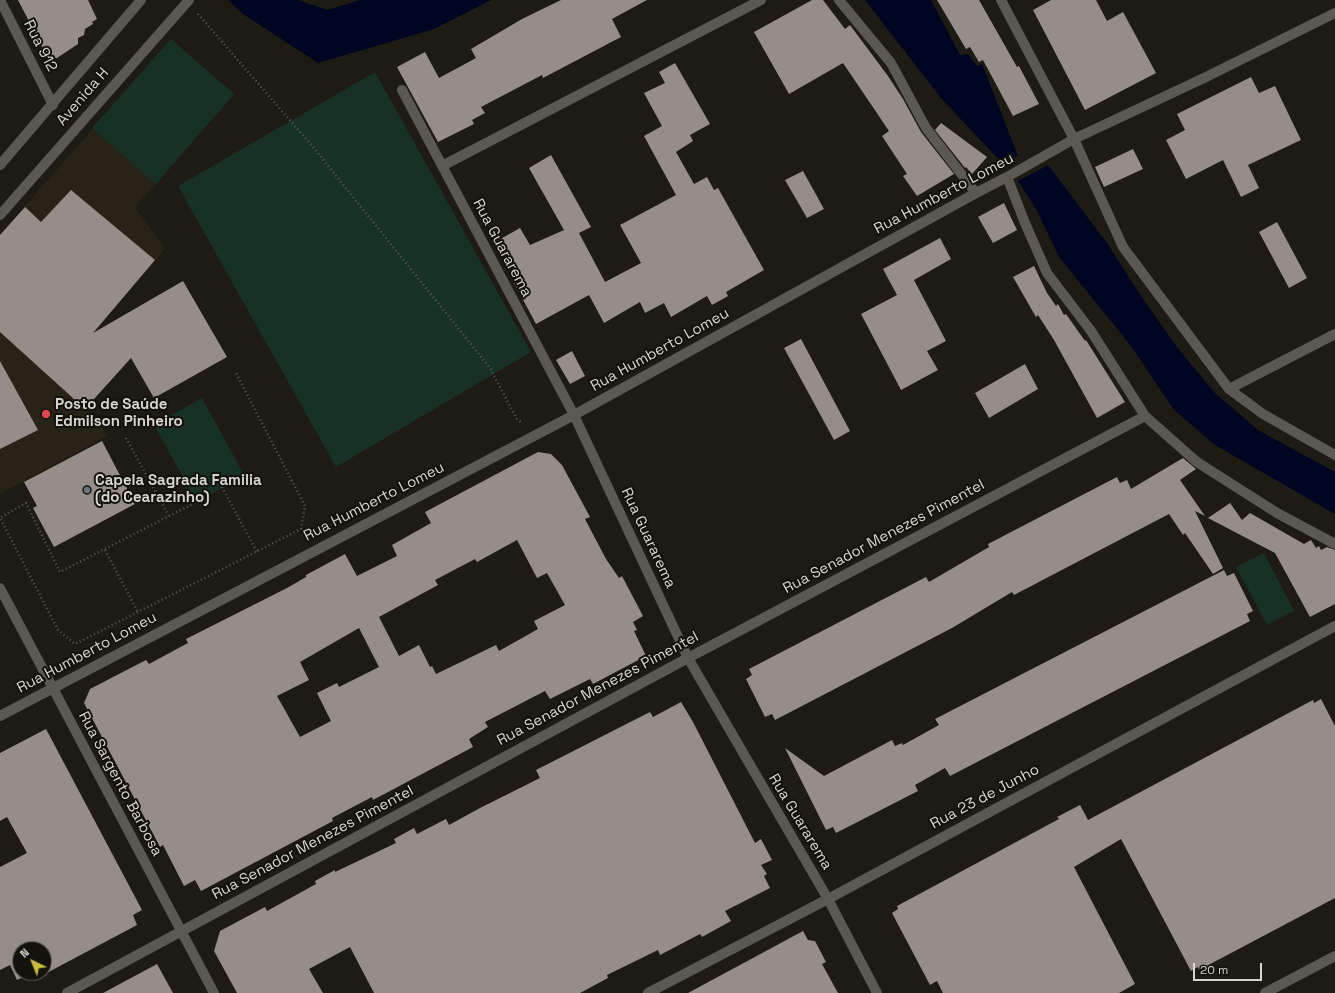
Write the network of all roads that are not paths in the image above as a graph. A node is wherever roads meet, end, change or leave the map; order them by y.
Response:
1 (0, 0) edge
2 (141, 0) edge
3 (761, 0) edge
4 (839, 0) edge
5 (1001, 0) edge
6 (188, 1) edge
7 (1335, 13) edge
8 (402, 90) dead end
9 (53, 105) junction
10 (1074, 139) junction
11 (0, 165) edge
12 (442, 166) junction
13 (1007, 177) junction
14 (976, 193) junction
15 (0, 215) edge
16 (1335, 334) edge
17 (1229, 389) junction
18 (574, 415) junction
19 (1146, 416) junction
20 (1335, 455) edge
21 (1335, 544) edge
22 (0, 588) edge
23 (1335, 626) edge
24 (688, 658) junction
25 (52, 688) junction
26 (0, 716) edge
27 (828, 898) junction
28 (181, 931) junction
29 (1335, 956) edge
30 (66, 993) edge
31 (214, 993) edge
32 (648, 993) edge
33 (877, 993) edge
34 (1265, 993) edge

1 - 9 street, Rua 912
2 - 9 street, Avenida H
3 - 12 street
4 - 14 street
5 - 10 street
6 - 15 street, Avenida H
7 - 10 street, Rua Humberto Lomeu
8 - 12 street, Rua Guararema
9 - 11 street, Avenida H
10 - 13 street, Rua Humberto Lomeu
10 - 17 street
12 - 18 street, Rua Guararema
13 - 14 street, Rua Humberto Lomeu
13 - 19 street
14 - 18 street, Rua Humberto Lomeu
16 - 17 street
17 - 20 street
18 - 24 street, Rua Guararema
18 - 25 street, Rua Humberto Lomeu
19 - 21 street
19 - 24 street, Rua Senador Menezes Pimentel
22 - 25 street, Rua Sargento Barbosa
23 - 27 street, Rua 23 de Junho
24 - 27 street, Rua Guararema
24 - 28 street, Rua Senador Menezes Pimentel
25 - 26 street, Rua Humberto Lomeu
25 - 28 street, Rua Sargento Barbosa
27 - 32 street, Rua 23 de Junho
27 - 33 street, Rua Guararema
28 - 30 street, Rua Senador Menezes Pimentel
28 - 31 street, Rua Sargento Barbosa
29 - 34 street

